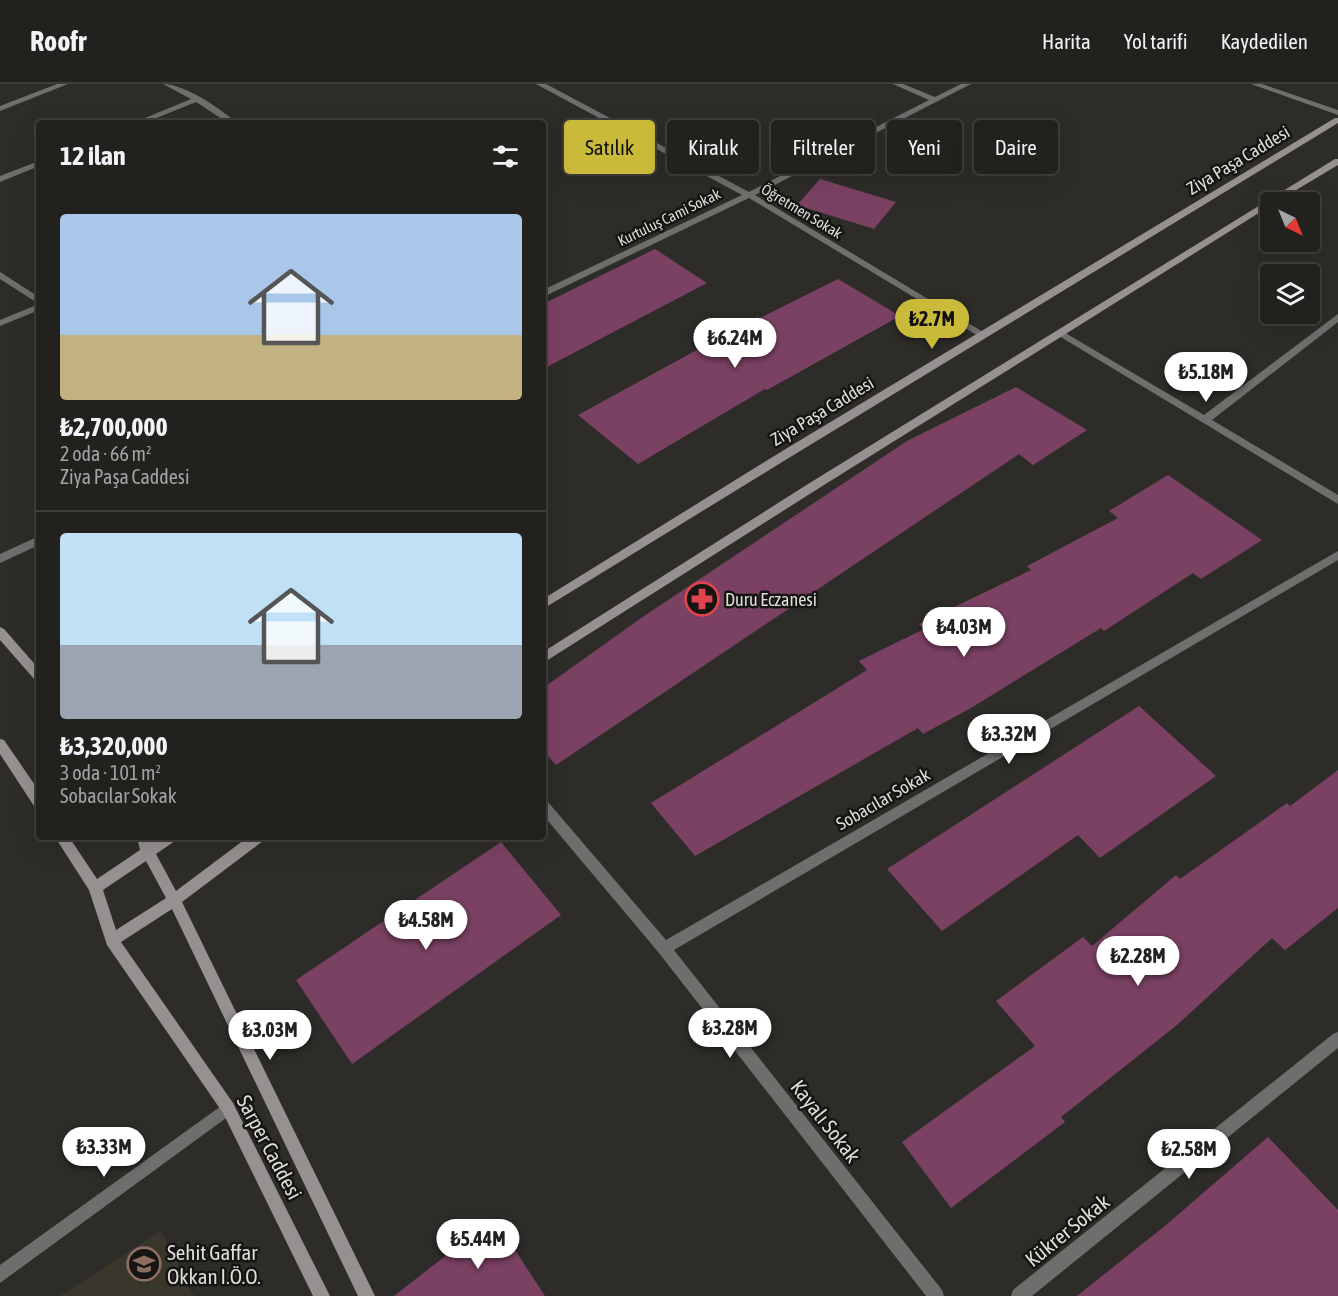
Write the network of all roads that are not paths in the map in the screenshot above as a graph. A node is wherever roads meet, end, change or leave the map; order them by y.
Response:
1 (64, 84) edge
2 (167, 84) edge
3 (540, 84) edge
4 (897, 84) edge
5 (967, 84) edge
6 (1255, 84) edge
7 (197, 99) junction
8 (934, 100) junction
9 (0, 109) edge
10 (1338, 112) edge
11 (144, 120) edge
12 (228, 120) edge
13 (1338, 120) edge
14 (1338, 161) edge
15 (36, 164) edge
16 (0, 179) edge
17 (1289, 192) edge
18 (749, 195) junction
19 (1260, 210) edge
20 (0, 275) edge
21 (546, 293) edge
22 (36, 300) edge
23 (36, 308) edge
24 (1338, 317) edge
25 (0, 323) edge
26 (1059, 333) junction
27 (983, 335) junction
28 (1206, 419) junction
29 (1338, 500) edge
30 (36, 541) edge
31 (1338, 555) edge
32 (0, 559) edge
33 (546, 603) edge
34 (0, 632) edge
35 (546, 656) edge
36 (36, 674) edge
37 (0, 744) edge
38 (36, 798) edge
39 (546, 810) edge
40 (64, 840) edge
41 (254, 840) edge
42 (146, 844) edge
43 (95, 888) junction
44 (174, 900) junction
45 (112, 940) junction
46 (664, 948) junction
47 (1338, 1039) edge
48 (228, 1108) junction
49 (0, 1275) edge
50 (322, 1296) edge
51 (367, 1296) edge
52 (936, 1296) edge
53 (1019, 1296) edge

1 - 9 street
2 - 7 street
3 - 18 street, Öğretmen Sokak
4 - 8 street
5 - 8 street, Kurtuluş Cami Sokak
6 - 10 street
7 - 11 street
7 - 12 street
8 - 18 street, Kurtuluş Cami Sokak
13 - 27 main road, Ziya Paşa Caddesi
14 - 17 main road
15 - 16 street
18 - 21 street, Kurtuluş Cami Sokak
18 - 27 street, Öğretmen Sokak
19 - 26 main road
20 - 22 street
23 - 25 street
24 - 28 street
26 - 28 street
26 - 35 main road
27 - 33 main road, Ziya Paşa Caddesi
28 - 29 street
30 - 32 street
31 - 46 street, Sobacılar Sokak
34 - 36 main road
37 - 38 main road
39 - 46 street, Kayalı Sokak
40 - 43 main road, Sarper Caddesi
41 - 44 main road
42 - 43 main road
42 - 44 main road, Sarper Caddesi
43 - 45 main road, Sarper Caddesi
44 - 45 main road
44 - 51 main road, Sarper Caddesi
45 - 48 main road, Sarper Caddesi
46 - 52 street, Kayalı Sokak
47 - 53 street, Kükrer Sokak
48 - 49 street
48 - 50 main road, Sarper Caddesi

